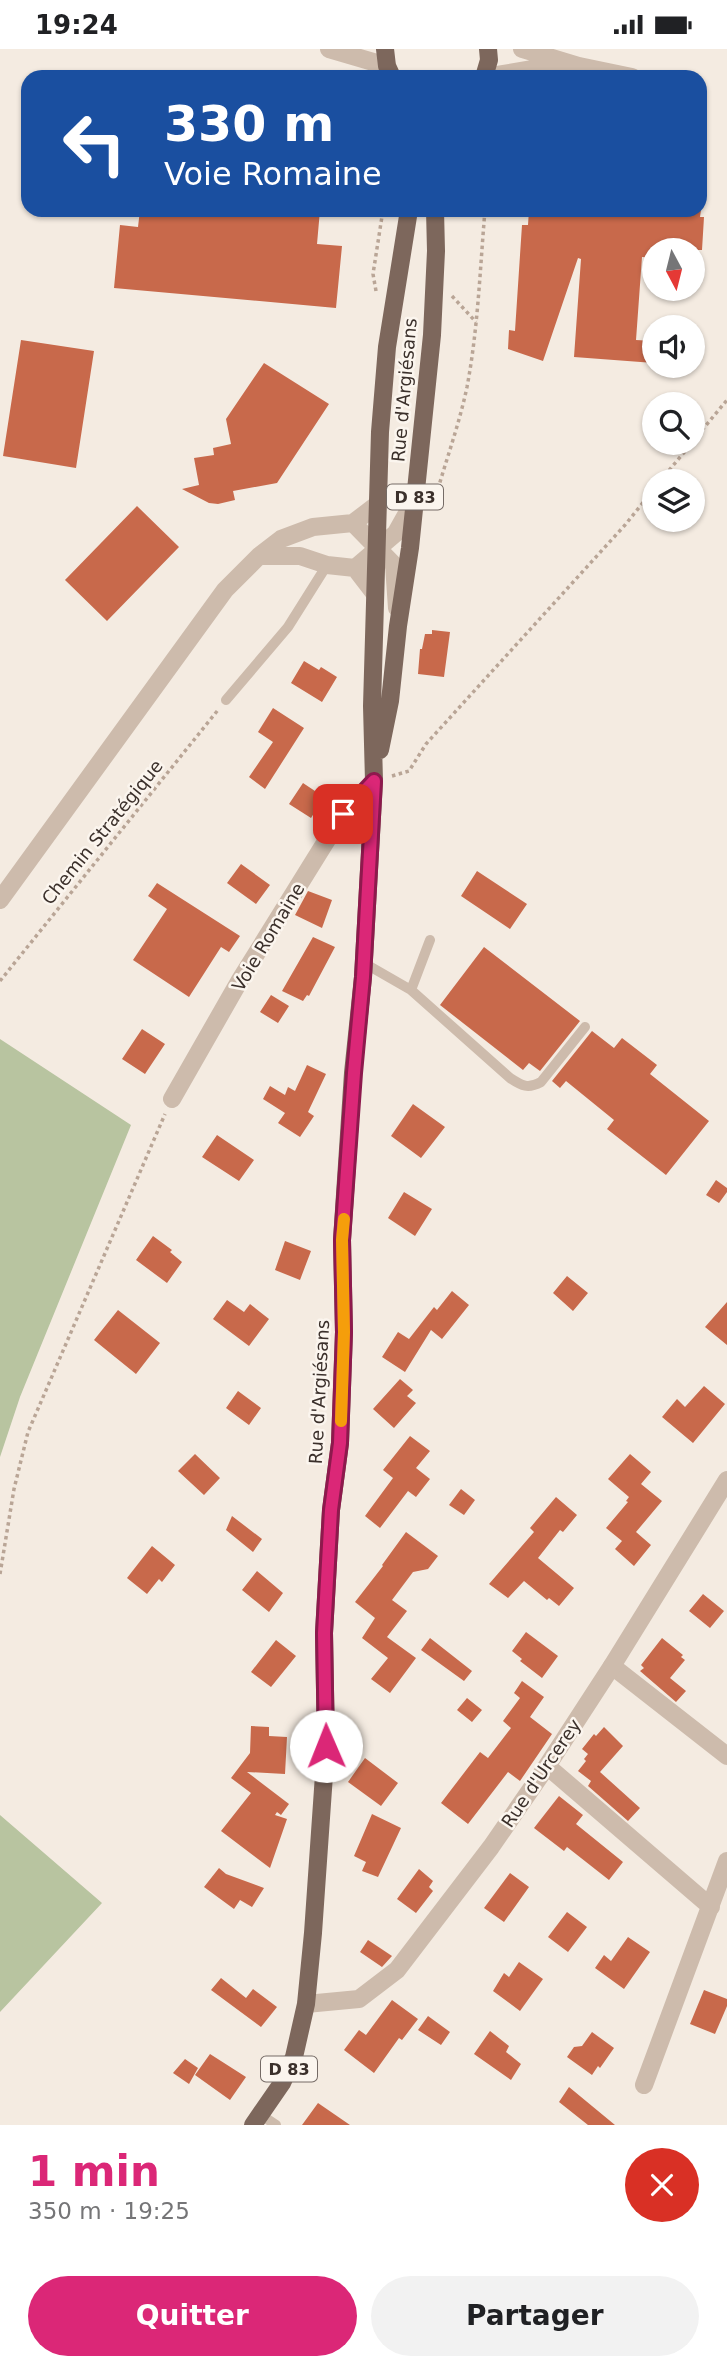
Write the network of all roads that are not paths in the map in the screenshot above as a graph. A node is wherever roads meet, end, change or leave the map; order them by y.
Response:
1 (329, 49) edge
2 (488, 49) edge
3 (522, 49) edge
4 (388, 64) edge
5 (579, 66) junction
6 (486, 70) edge
7 (527, 70) edge
8 (598, 70) edge
9 (408, 217) edge
10 (435, 217) edge
11 (415, 499) junction
12 (378, 504) junction
13 (353, 523) junction
14 (377, 549) junction
15 (259, 556) junction
16 (327, 565) junction
17 (355, 568) junction
18 (375, 594) junction
19 (398, 626) junction
20 (226, 700) road end
21 (374, 781) junction
22 (0, 900) edge
23 (430, 940) dead end
24 (364, 963) junction
25 (411, 991) junction
26 (585, 1027) dead end
27 (172, 1099) road end
28 (727, 1480) edge
29 (612, 1666) junction
30 (727, 1756) edge
31 (547, 1766) junction
32 (727, 1861) edge
33 (711, 1907) junction
34 (306, 2004) junction
35 (644, 2085) dead end
36 (263, 2122) edge

1 - 4 street
2 - 6 main road
3 - 5 street
5 - 7 street
5 - 8 street
9 - 12 main road, Rue d'Argiésans / D 83
10 - 11 main road, Rue d'Argiésans / D 83
11 - 14 street
11 - 19 main road, Rue d'Argiésans / D 83
12 - 13 street
12 - 14 main road, Rue d'Argiésans / D 83
13 - 14 street
13 - 15 street
14 - 17 street
14 - 18 main road, Rue d'Argiésans / D 83
14 - 19 street
15 - 16 street
15 - 22 street
16 - 17 street
16 - 20 lane
17 - 18 street
18 - 21 main road, Rue d'Argiésans / D 83
19 - 21 main road, Rue d'Argiésans / D 83
21 - 24 main road, Rue d'Argiésans / D 83
21 - 27 street, Voie Romaine
23 - 25 lane
24 - 25 lane
24 - 34 main road, Rue d'Argiésans / D 83
25 - 26 lane
28 - 29 street, Rue d'Urcerey
29 - 30 street
29 - 31 street, Rue d'Urcerey
31 - 33 street
31 - 34 street, Rue d'Urcerey
32 - 33 street
33 - 35 street
34 - 36 main road, D 83

